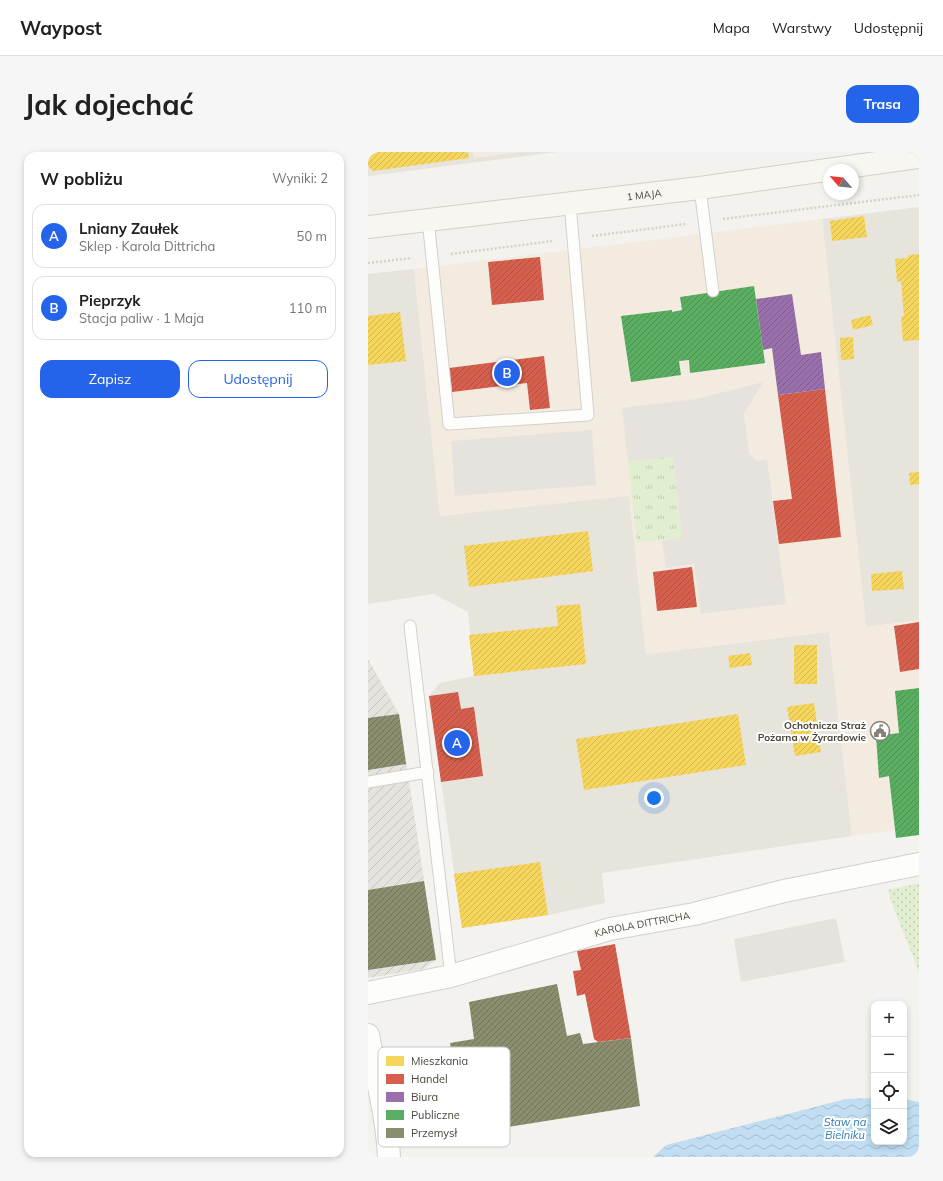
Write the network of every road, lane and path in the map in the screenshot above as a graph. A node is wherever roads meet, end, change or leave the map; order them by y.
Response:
1 (919, 157) edge
2 (700, 188) junction
3 (919, 194) edge
4 (570, 203) junction
5 (428, 219) junction
6 (704, 221) junction
7 (368, 227) edge
8 (573, 238) junction
9 (432, 256) junction
10 (368, 263) edge
11 (713, 290) dead end
12 (410, 626) dead end
13 (428, 772) junction
14 (368, 782) edge
15 (919, 864) edge
16 (450, 976) junction
17 (368, 993) edge
18 (368, 1035) edge
19 (378, 1081) edge
20 (388, 1147) edge
21 (389, 1157) edge

1 - 2 street, 1 MAJA
2 - 4 street, 1 MAJA
2 - 6 lane
3 - 6 path
4 - 5 street, 1 MAJA
4 - 8 lane
5 - 7 street, 1 MAJA
5 - 9 lane
6 - 8 path
6 - 11 lane
8 - 9 path
8 - 9 lane
9 - 10 path
12 - 13 lane
13 - 14 lane
13 - 16 lane
15 - 16 street, KAROLA DITTRICHA
16 - 17 street, KAROLA DITTRICHA
18 - 19 street
20 - 21 street

